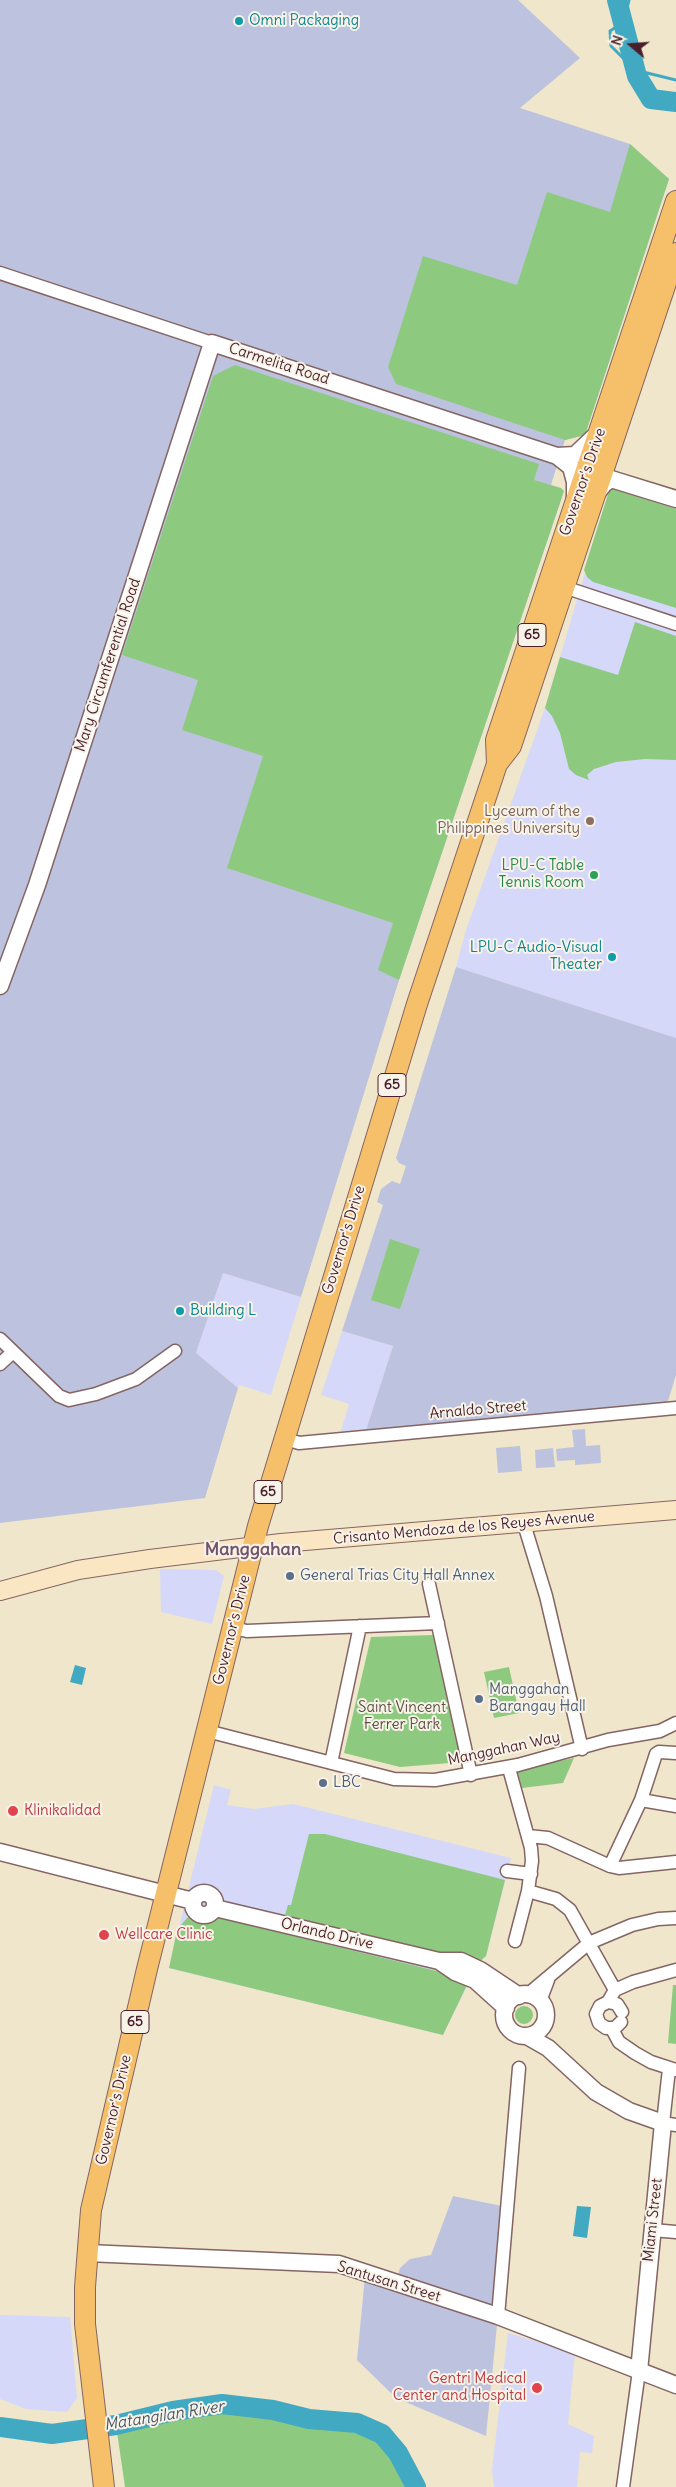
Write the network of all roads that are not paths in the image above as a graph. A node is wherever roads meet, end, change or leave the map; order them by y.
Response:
1 (676, 201) edge
2 (676, 253) edge
3 (0, 273) edge
4 (212, 342) junction
5 (600, 432) junction
6 (612, 448) junction
7 (557, 456) junction
8 (676, 488) edge
9 (596, 494) junction
10 (676, 500) edge
11 (575, 506) junction
12 (564, 587) junction
13 (676, 624) edge
14 (497, 764) junction
15 (0, 986) edge
16 (0, 1339) edge
17 (175, 1351) dead end
18 (13, 1352) junction
19 (0, 1364) edge
20 (676, 1408) edge
21 (283, 1438) junction
22 (676, 1510) edge
23 (524, 1524) junction
24 (252, 1547) junction
25 (429, 1584) dead end
26 (0, 1591) edge
27 (438, 1623) junction
28 (360, 1626) junction
29 (232, 1628) junction
30 (676, 1723) edge
31 (207, 1731) junction
32 (582, 1749) junction
33 (676, 1753) edge
34 (331, 1762) junction
35 (510, 1772) dead end
36 (471, 1775) junction
37 (641, 1800) junction
38 (676, 1806) edge
39 (528, 1836) junction
40 (0, 1852) edge
41 (676, 1862) edge
42 (610, 1866) junction
43 (508, 1870) dead end
44 (531, 1874) junction
45 (528, 1891) junction
46 (166, 1894) junction
47 (676, 1918) edge
48 (515, 1941) dead end
49 (589, 1943) junction
50 (439, 1961) junction
51 (676, 1970) edge
52 (615, 1990) junction
53 (529, 1997) junction
54 (608, 2002) junction
55 (506, 2008) junction
56 (618, 2021) junction
57 (534, 2032) junction
58 (518, 2068) dead end
59 (672, 2069) edge
60 (670, 2124) edge
61 (652, 2230) junction
62 (676, 2232) edge
63 (87, 2253) junction
64 (498, 2316) junction
65 (639, 2371) junction
66 (676, 2385) edge
67 (104, 2487) edge
68 (623, 2487) edge

1 - 5 main road, Governor's Drive / 65
2 - 6 main road, Governor's Drive / 65
3 - 4 street, Carmelita Road
4 - 7 street, Carmelita Road
4 - 15 street, Mary Circumferential Road
5 - 7 street
5 - 11 main road, Governor's Drive / 65
6 - 8 street
6 - 9 main road, Governor's Drive / 65
7 - 11 street
9 - 10 street
9 - 12 main road, Governor's Drive / 65
11 - 14 main road, Governor's Drive / 65
12 - 13 street
12 - 14 main road, Governor's Drive / 65
14 - 21 main road, Governor's Drive / 65
16 - 18 street
17 - 18 street
18 - 19 street
20 - 21 street, Arnaldo Street
21 - 24 main road, Governor's Drive / 65
22 - 23 main road, Crisanto Mendoza de los Reyes Avenue
23 - 24 main road, Crisanto Mendoza de los Reyes Avenue
23 - 32 street, Manggahan Way
24 - 26 main road, Crisanto Mendoza de los Reyes Avenue
24 - 29 main road, Governor's Drive / 65
25 - 27 street
27 - 28 street
27 - 36 street
28 - 29 street
28 - 34 street
29 - 31 main road, Governor's Drive / 65
30 - 32 street
31 - 34 street, Manggahan Way
31 - 46 main road, Governor's Drive / 65
32 - 36 street, Manggahan Way
33 - 37 street
34 - 36 street, Manggahan Way
35 - 39 street
37 - 38 street
37 - 42 street
39 - 42 street
39 - 44 street
40 - 46 street
41 - 42 street
43 - 44 street
44 - 45 street
45 - 48 street
45 - 49 street
46 - 50 street, Orlando Drive
46 - 63 main road, Governor's Drive / 65
47 - 49 street
49 - 52 street
49 - 53 street
50 - 53 street, Orlando Drive
50 - 55 street, Orlando Drive
51 - 52 street
52 - 54 street
53 - 55 street
53 - 57 street
54 - 56 street
54 - 56 street
55 - 57 street
56 - 59 street
57 - 60 street
58 - 64 street
59 - 60 street, Miami Street
60 - 61 street, Miami Street
61 - 62 street
61 - 65 street, Miami Street
63 - 64 street, Santusan Street
63 - 67 main road, Governor's Drive / 65
64 - 65 street, Santusan Street
65 - 66 street, Santusan Street
65 - 68 street

